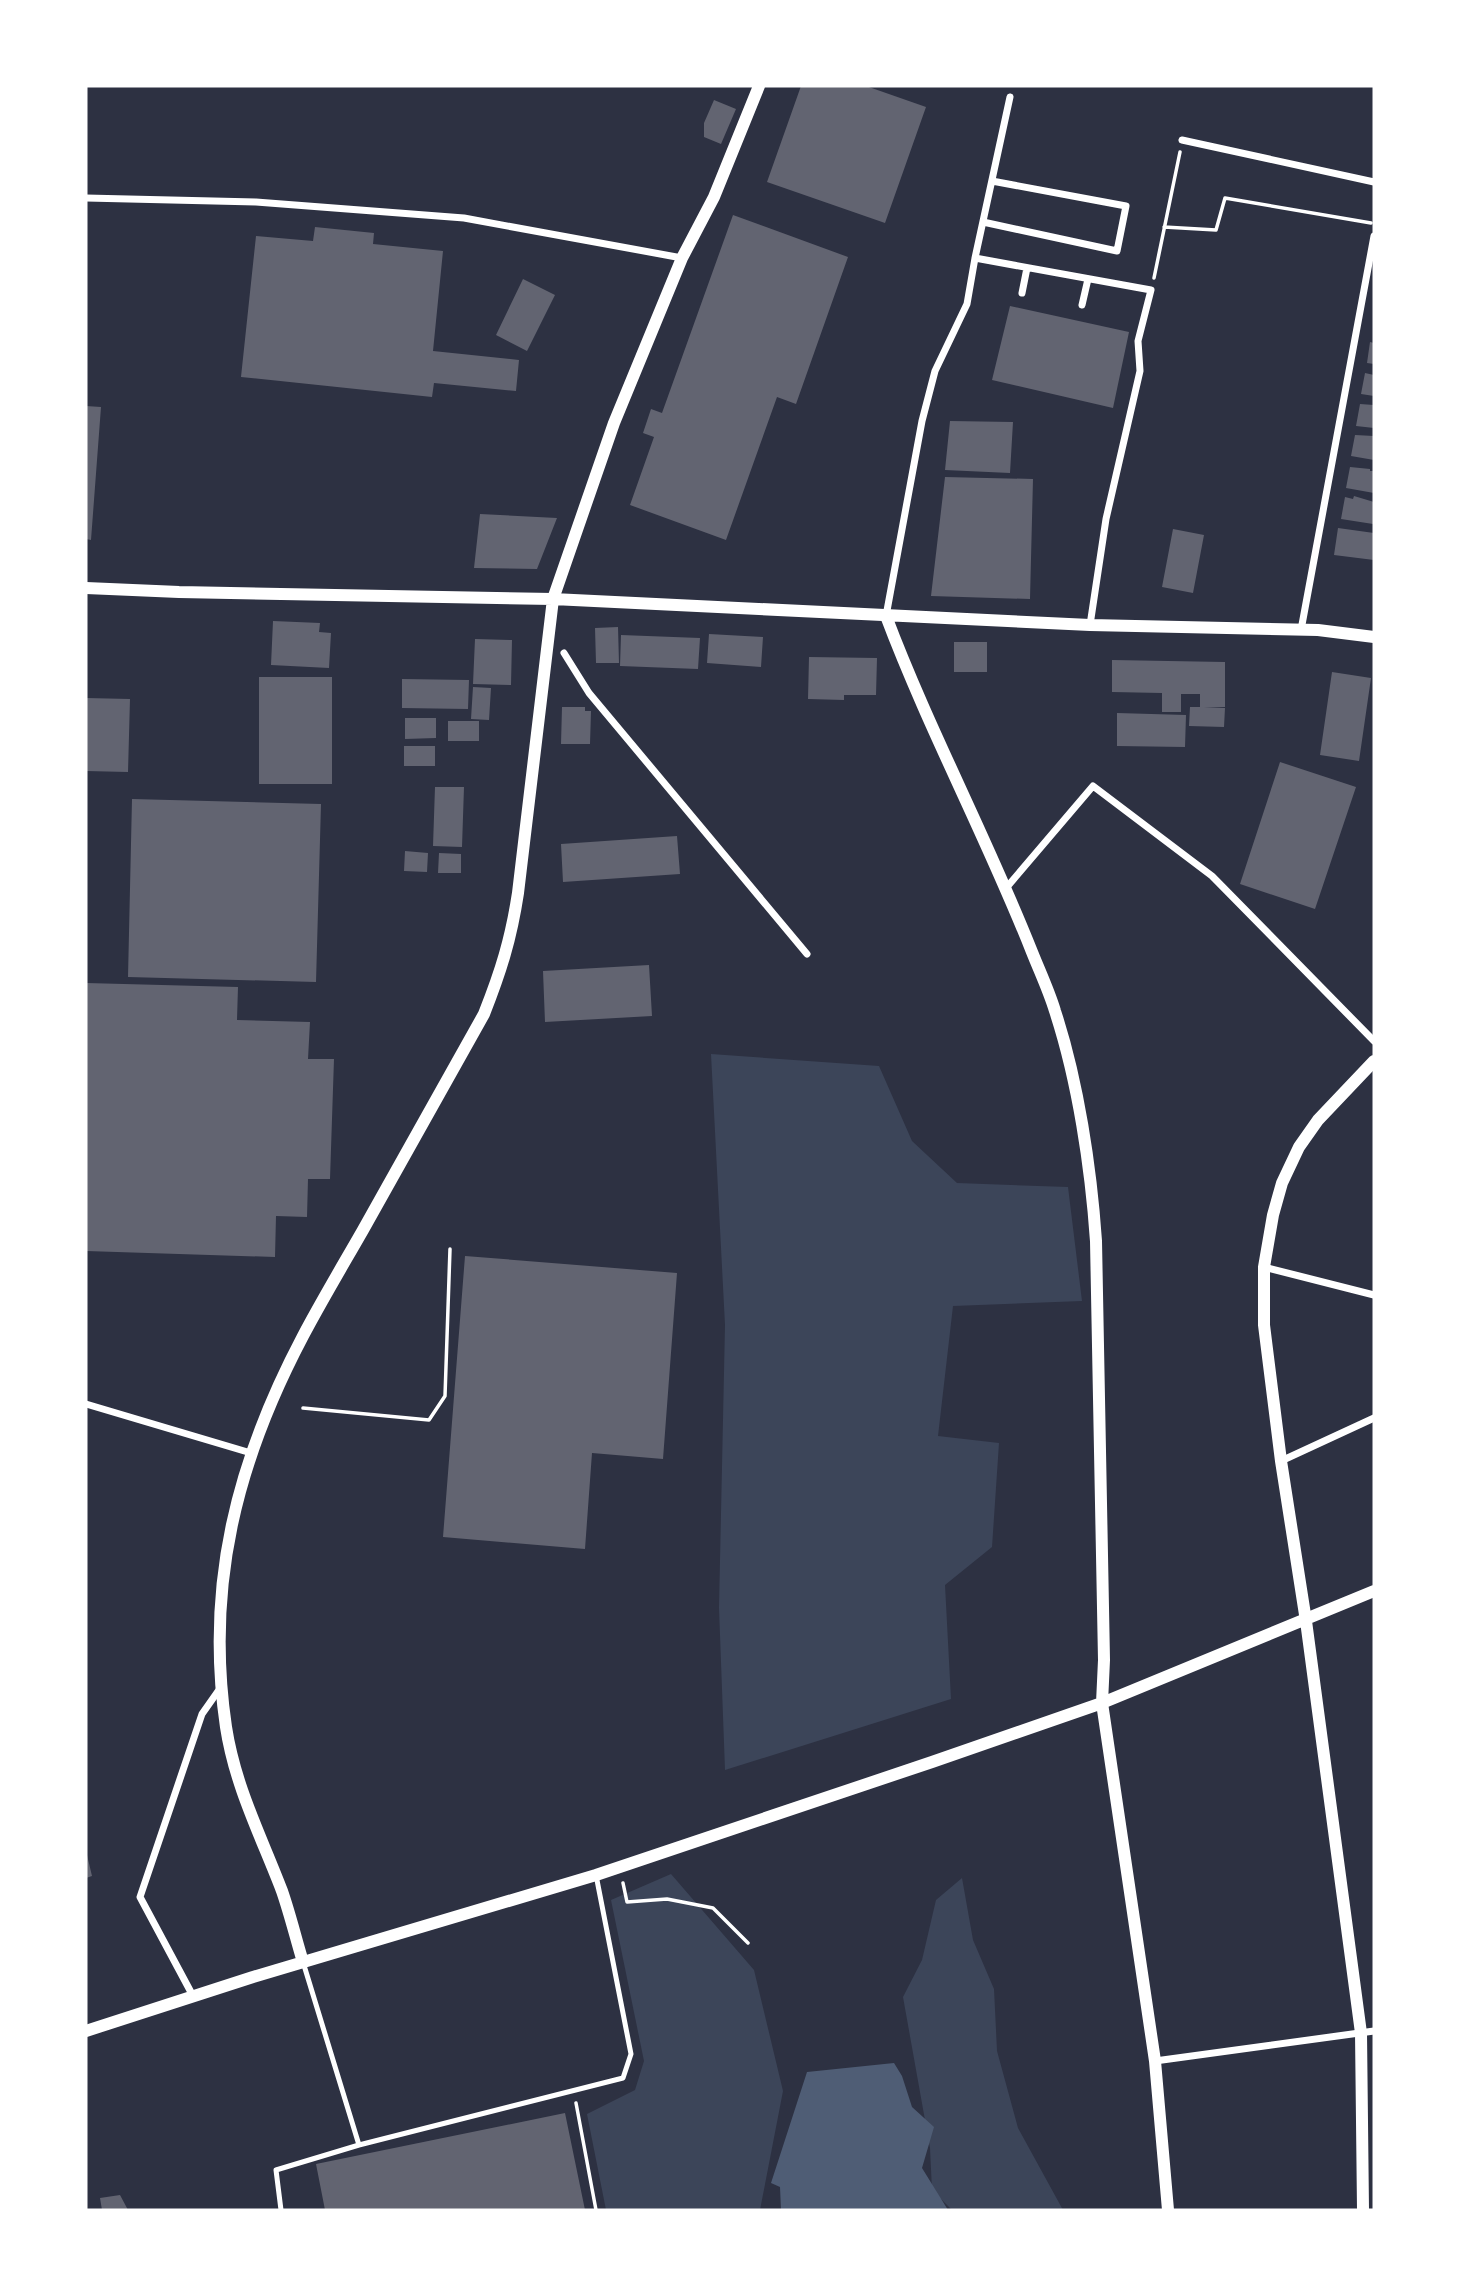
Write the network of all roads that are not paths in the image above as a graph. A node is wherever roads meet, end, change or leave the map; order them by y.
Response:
1 (760, 86) edge
2 (1010, 97) dead end
3 (1182, 140) road end
4 (992, 181) junction
5 (1374, 182) edge
6 (86, 198) edge
7 (982, 222) junction
8 (1374, 236) edge
9 (682, 258) junction
10 (975, 258) junction
11 (1027, 268) junction
12 (1088, 279) junction
13 (1022, 293) dead end
14 (1082, 305) dead end
15 (86, 588) edge
16 (553, 598) junction
17 (886, 615) junction
18 (1090, 625) junction
19 (1301, 630) junction
20 (1374, 637) edge
21 (564, 653) dead end
22 (1007, 887) junction
23 (807, 954) dead end
24 (1374, 1041) edge
25 (1374, 1061) edge
26 (1264, 1267) junction
27 (1374, 1295) edge
28 (86, 1404) edge
29 (1374, 1418) edge
30 (251, 1453) junction
31 (1281, 1461) junction
32 (1374, 1591) edge
33 (1306, 1621) junction
34 (221, 1686) junction
35 (1102, 1703) junction
36 (596, 1875) junction
37 (303, 1962) junction
38 (193, 1996) junction
39 (86, 2031) edge
40 (1374, 2031) edge
41 (1361, 2033) junction
42 (1155, 2061) junction
43 (359, 2145) junction
44 (281, 2210) edge
45 (1168, 2210) edge
46 (1363, 2210) edge

1 - 9 street
2 - 4 street
3 - 5 street
4 - 7 street
4 - 7 street
6 - 9 street
7 - 10 street
8 - 19 street
9 - 16 street
10 - 11 street
10 - 17 street
11 - 12 street
11 - 13 street
12 - 14 street
12 - 18 street
15 - 16 street
16 - 17 street
16 - 30 street
17 - 18 street
17 - 22 street
18 - 19 street
19 - 20 street
21 - 23 street
22 - 24 street
22 - 35 street
25 - 26 street
26 - 27 street
26 - 31 street
28 - 30 street
29 - 31 street
30 - 34 street
31 - 33 street
32 - 33 street
33 - 35 street
33 - 41 street
34 - 37 street
34 - 38 street
35 - 36 street
35 - 42 street
36 - 37 street
36 - 43 lane
37 - 38 street
37 - 43 lane
38 - 39 street
40 - 41 street
41 - 42 street
41 - 46 street
42 - 45 street
43 - 44 lane

